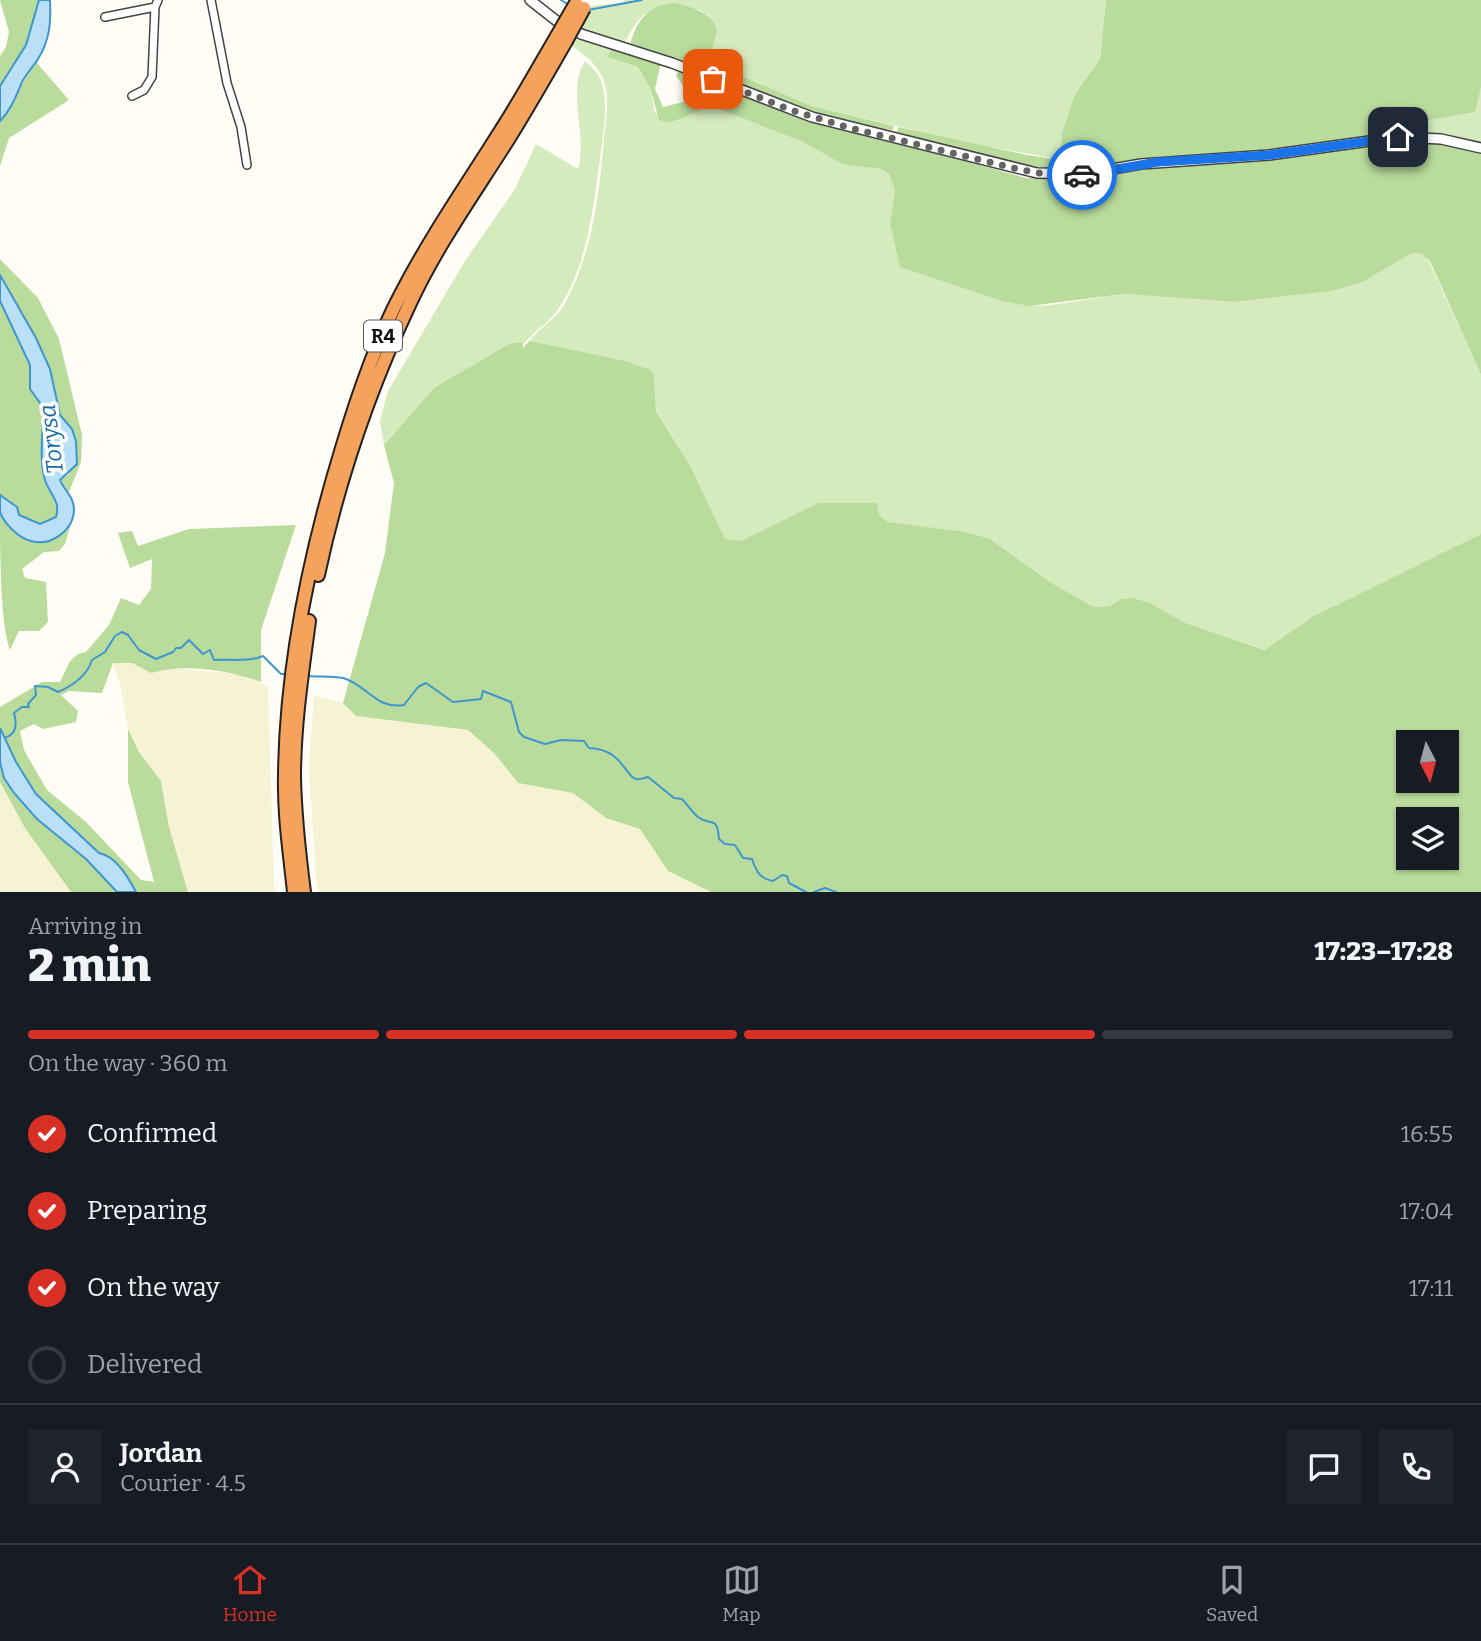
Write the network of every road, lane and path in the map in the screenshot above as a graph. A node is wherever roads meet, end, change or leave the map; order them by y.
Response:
1 (211, 0) edge
2 (530, 0) edge
3 (157, 3) edge
4 (581, 3) edge
5 (105, 17) dead end
6 (132, 96) dead end
7 (1481, 148) edge
8 (247, 165) dead end
9 (298, 675) junction
10 (294, 892) edge
11 (304, 892) edge

1 - 8 street
2 - 7 street
3 - 5 street
3 - 6 street
4 - 9 highway, R4, bridge
9 - 10 highway, R4
9 - 11 highway, R4

